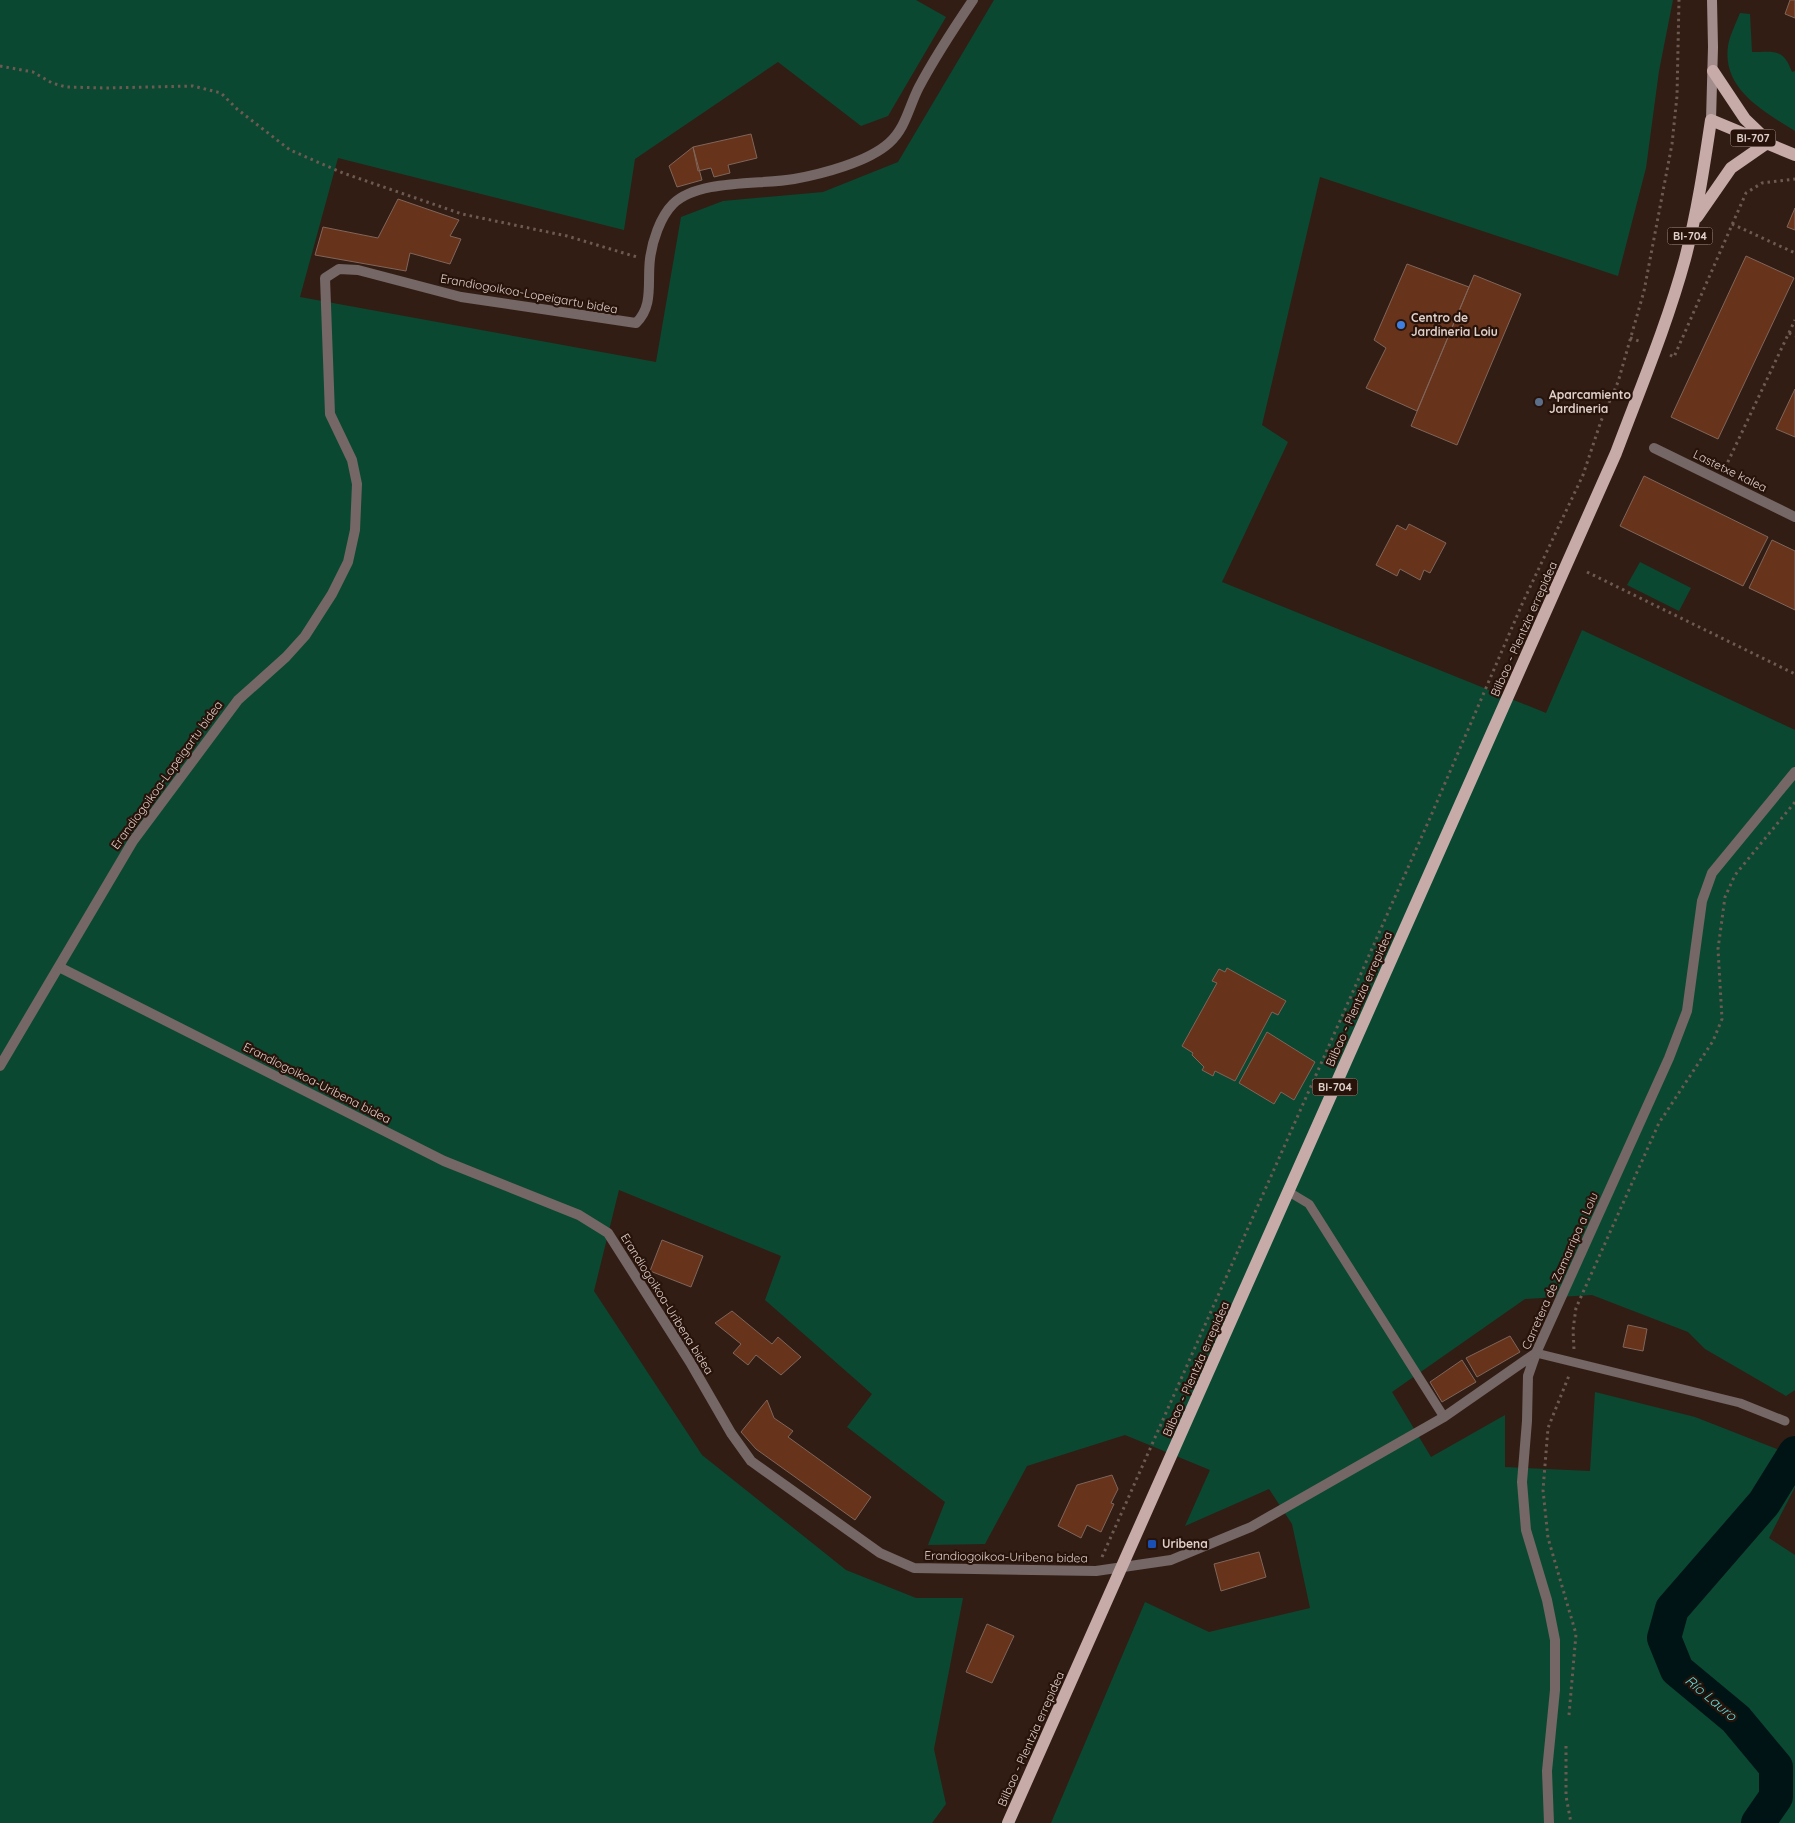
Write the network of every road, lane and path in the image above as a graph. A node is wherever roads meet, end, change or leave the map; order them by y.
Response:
1 (973, 0) edge
2 (1679, 0) edge
3 (1712, 0) edge
4 (0, 66) edge
5 (1713, 71) junction
6 (1711, 120) junction
7 (1770, 145) junction
8 (1795, 155) edge
9 (1795, 179) edge
10 (1693, 224) junction
11 (1732, 224) junction
12 (1795, 253) edge
13 (649, 260) junction
14 (1795, 320) edge
15 (1788, 333) junction
16 (1795, 336) edge
17 (1630, 338) junction
18 (1656, 348) junction
19 (1654, 448) dead end
20 (1719, 480) junction
21 (1795, 517) edge
22 (1587, 572) dead end
23 (1795, 674) edge
24 (1795, 772) edge
25 (1795, 802) edge
26 (59, 967) junction
27 (0, 1066) edge
28 (1289, 1192) junction
29 (1536, 1353) junction
30 (1575, 1363) junction
31 (1444, 1417) junction
32 (1785, 1421) dead end
33 (1123, 1567) junction
34 (1096, 1571) junction
35 (1568, 1719) dead end
36 (1566, 1743) dead end
37 (1008, 1823) edge
38 (1549, 1823) edge
39 (1571, 1823) edge

1 - 13 street, Erandiogoikoa-Lopeigartu bidea
2 - 17 path
3 - 5 main road
4 - 13 path
5 - 6 main road
5 - 7 main road
6 - 7 main road, BI-707
6 - 10 main road, BI-704
7 - 8 main road, BI-707
7 - 10 main road
9 - 11 path
10 - 18 main road, BI-704
11 - 12 path
11 - 18 path
13 - 26 street, Erandiogoikoa-Lopeigartu bidea
14 - 15 path
15 - 16 path
15 - 20 path
17 - 18 path
17 - 34 path
18 - 28 main road, Bilbao - Plentzia errepidea / BI-704
19 - 20 street, Lastetxe kalea
20 - 21 street, Lastetxe kalea
22 - 23 path
24 - 29 street, Carretera de Zamarripa a Loiu
25 - 30 path
26 - 27 street, Erandiogoikoa-Lopeigartu bidea
26 - 34 street, Erandiogoikoa-Uribena bidea
28 - 31 lane
28 - 33 main road, Bilbao - Plentzia errepidea / BI-704
29 - 30 lane
29 - 31 street, Erandiogoikoa-Uribena bidea
29 - 38 street, Carretera de Zamarripa a Loiu
30 - 32 lane
30 - 35 path
31 - 33 street, Erandiogoikoa-Uribena bidea
33 - 34 street, Erandiogoikoa-Uribena bidea
33 - 37 main road, Bilbao - Plentzia errepidea / BI-704
36 - 39 path

